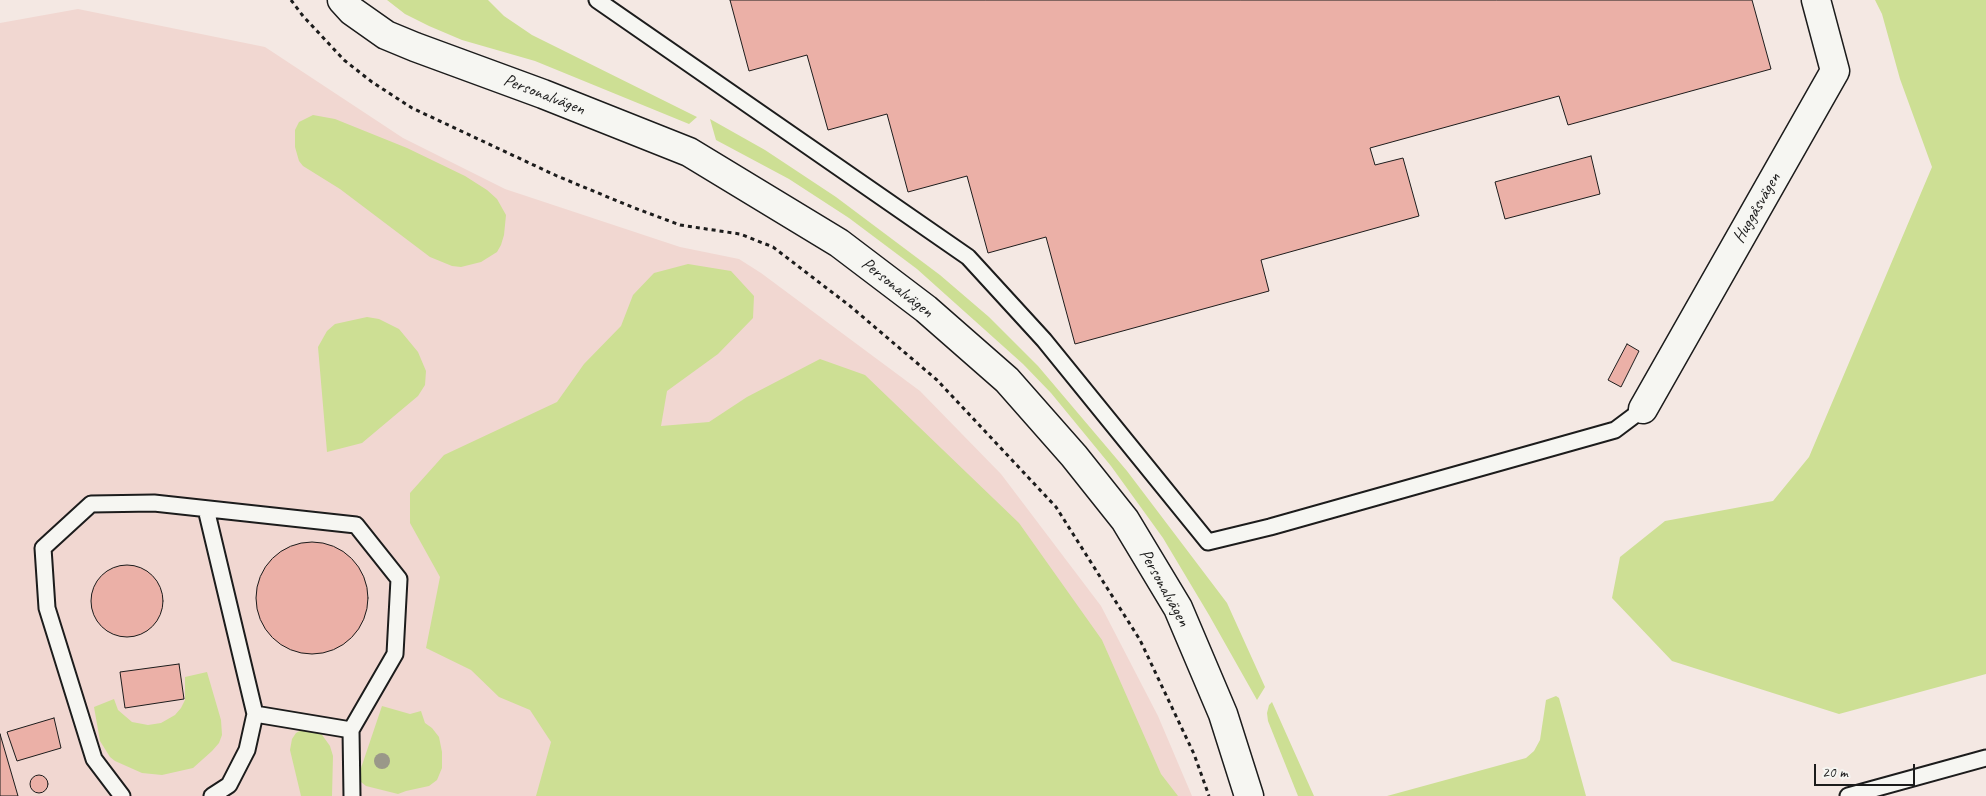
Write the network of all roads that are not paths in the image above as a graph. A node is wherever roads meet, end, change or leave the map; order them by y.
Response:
1 (342, 0) edge
2 (597, 0) edge
3 (1816, 0) edge
4 (1642, 409) joint
5 (206, 508) junction
6 (255, 714) junction
7 (351, 730) junction
8 (1986, 758) edge
9 (122, 796) edge
10 (212, 796) edge
11 (352, 796) edge
12 (1249, 796) edge
13 (1848, 796) edge

1 - 12 street, Personalvägen
2 - 4 lane
3 - 4 street, Huggåsvägen
5 - 6 lane
5 - 7 lane
5 - 9 lane
6 - 7 lane
6 - 10 lane
7 - 11 lane
8 - 13 lane

